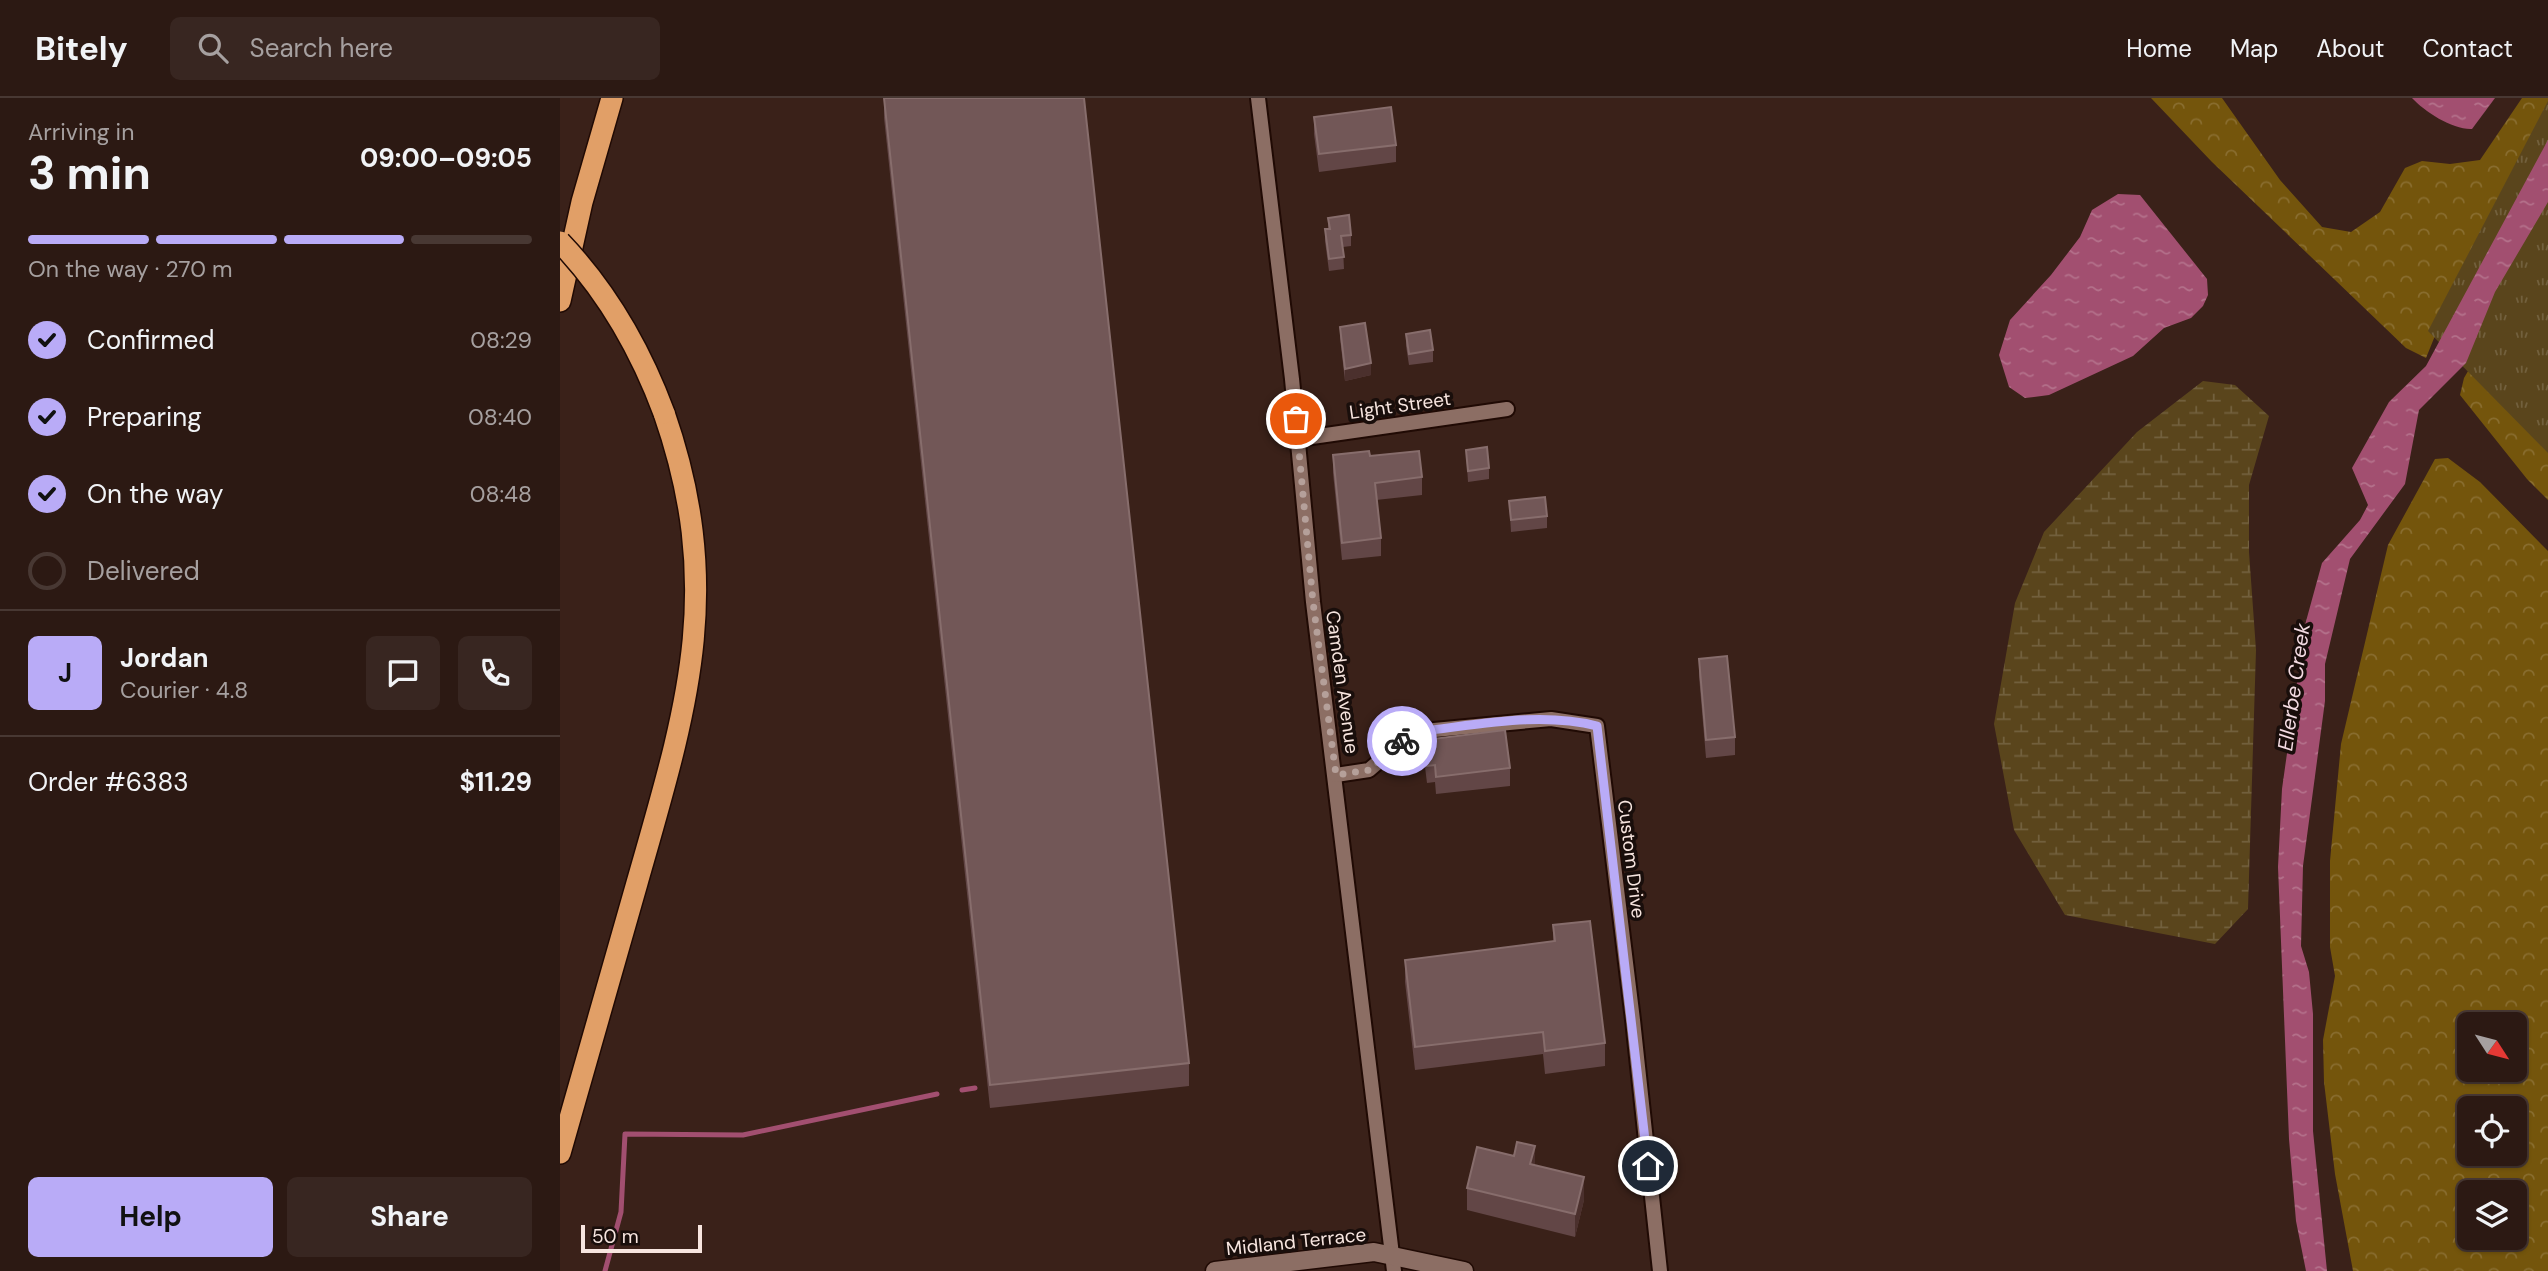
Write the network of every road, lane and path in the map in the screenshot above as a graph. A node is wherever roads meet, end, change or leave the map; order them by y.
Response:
1 (612, 98) edge
2 (1258, 98) edge
3 (560, 242) edge
4 (560, 301) edge
5 (1507, 409) dead end
6 (1298, 439) junction
7 (1336, 775) junction
8 (560, 1153) edge
9 (1393, 1263) edge
10 (1214, 1271) edge
11 (1464, 1271) edge
12 (1660, 1271) edge

1 - 4 highway
2 - 6 street, Camden Avenue
3 - 8 highway, bridge
5 - 6 street, Light Street
6 - 7 street, Camden Avenue
7 - 9 street, Camden Avenue
7 - 12 street, Custom Drive
9 - 10 street, Midland Terrace
9 - 11 street, Midland Terrace

